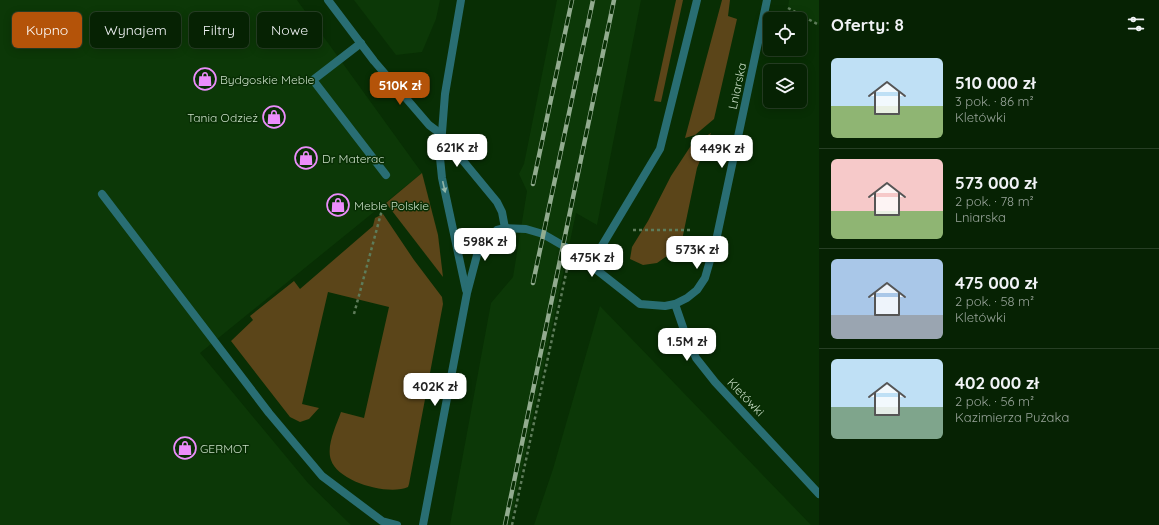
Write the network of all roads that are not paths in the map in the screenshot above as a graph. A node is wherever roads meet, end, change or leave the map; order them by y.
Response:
1 (328, 0) edge
2 (461, 0) edge
3 (697, 0) edge
4 (767, 0) edge
5 (361, 43) junction
6 (441, 134) junction
7 (386, 175) dead end
8 (102, 194) dead end
9 (505, 228) junction
10 (591, 264) junction
11 (467, 293) junction
12 (675, 304) junction
13 (819, 494) edge
14 (397, 525) edge
15 (423, 525) edge

1 - 5 street
2 - 6 street
3 - 10 street
4 - 12 street, Lniarska
5 - 6 street
5 - 7 street
6 - 9 street
6 -> 11 street
8 - 14 street
9 - 10 street
9 - 11 street
10 - 12 street
11 - 15 street
12 - 13 street, Kletówki

